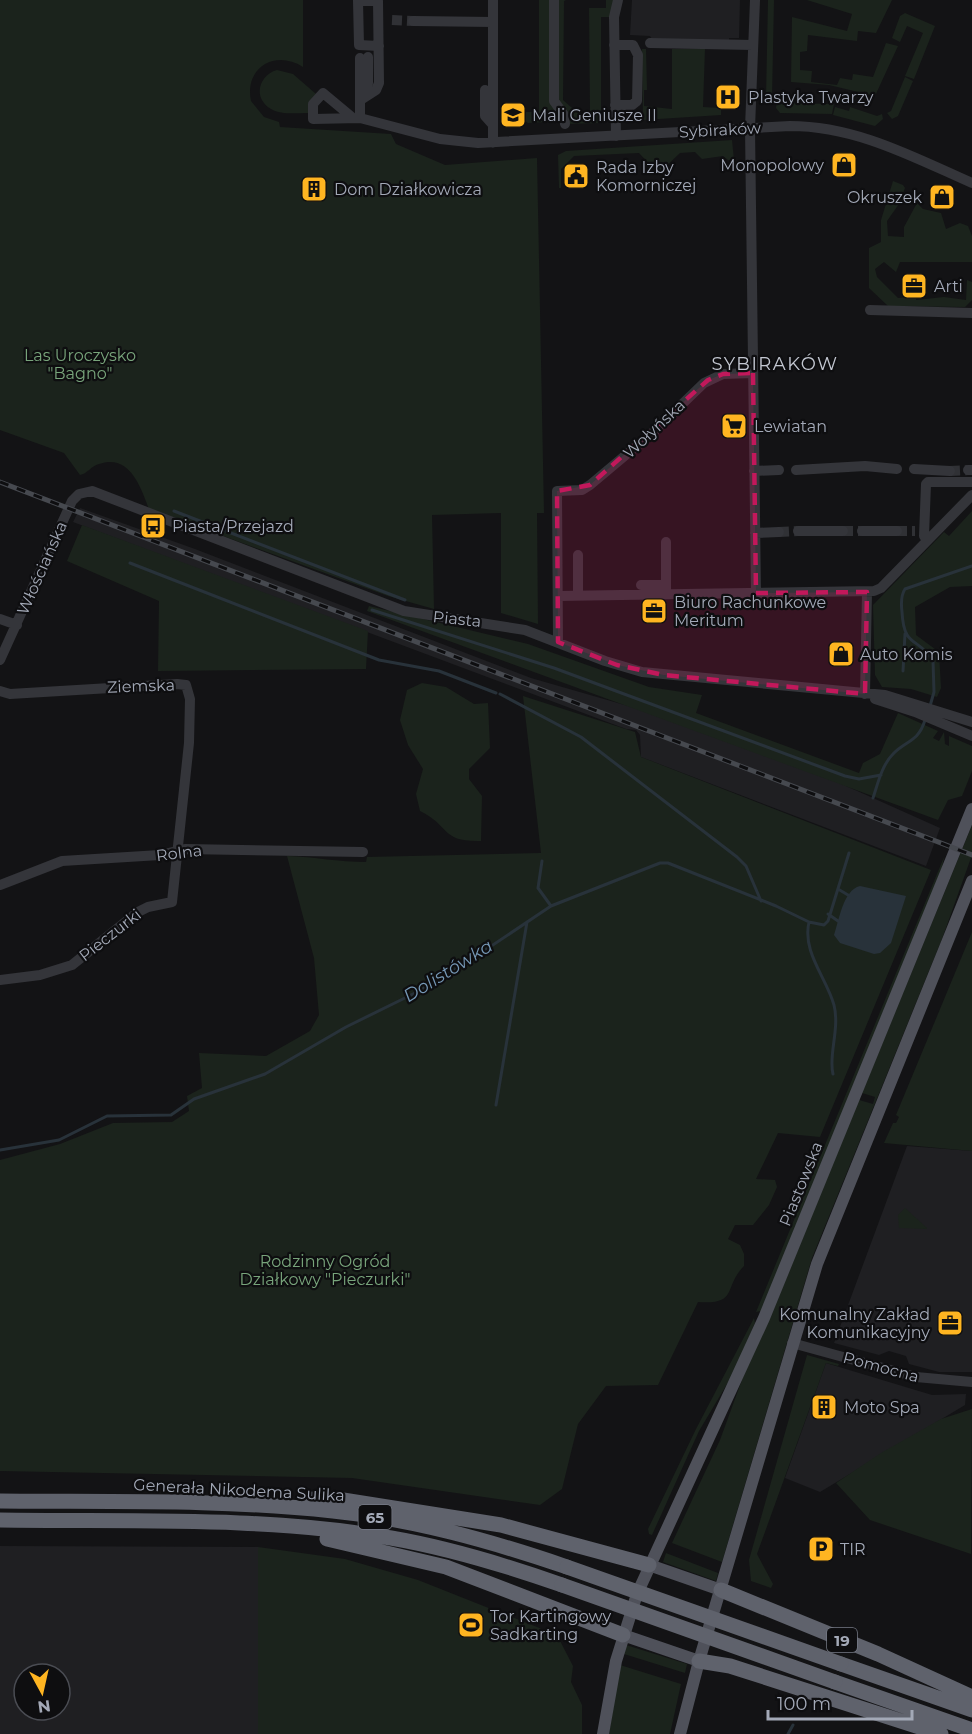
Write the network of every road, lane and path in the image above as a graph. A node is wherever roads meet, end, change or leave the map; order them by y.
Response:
1 (493, 0) edge
2 (554, 0) edge
3 (618, 0) edge
4 (754, 0) edge
5 (378, 20) junction
6 (392, 21) tunnel mouth
7 (413, 21) tunnel mouth
8 (493, 22) junction
9 (650, 43) dead end
10 (614, 45) junction
11 (753, 45) junction
12 (379, 46) junction
13 (364, 58) dead end
14 (485, 90) dead end
15 (362, 99) junction
16 (615, 105) junction
17 (502, 118) dead end
18 (565, 124) dead end
19 (493, 125) junction
20 (750, 128) junction
21 (616, 136) junction
22 (493, 143) junction
23 (972, 183) edge
24 (870, 310) dead end
25 (972, 313) edge
26 (753, 373) junction
27 (897, 469) dead end
28 (914, 469) dead end
29 (779, 470) dead end
30 (796, 470) dead end
31 (754, 471) junction
32 (950, 471) tunnel mouth
33 (972, 483) edge
34 (972, 495) edge
35 (69, 508) joint
36 (798, 531) tunnel mouth
37 (843, 531) tunnel mouth
38 (862, 531) tunnel mouth
39 (897, 531) tunnel mouth
40 (755, 532) junction
41 (779, 532) tunnel mouth
42 (922, 536) junction
43 (666, 542) dead end
44 (581, 562) dead end
45 (641, 585) dead end
46 (666, 590) junction
47 (867, 592) junction
48 (756, 593) junction
49 (578, 596) junction
50 (558, 597) junction
51 (0, 619) edge
52 (16, 625) junction
53 (558, 642) junction
54 (0, 660) edge
55 (0, 691) edge
56 (866, 694) junction
57 (937, 715) junction
58 (972, 722) edge
59 (972, 736) edge
60 (972, 809) edge
61 (176, 851) junction
62 (363, 852) dead end
63 (972, 881) edge
64 (0, 885) edge
65 (0, 980) edge
66 (792, 1343) junction
67 (972, 1382) edge
68 (0, 1501) edge
69 (177, 1503) junction
70 (0, 1520) edge
71 (217, 1523) junction
72 (649, 1565) junction
73 (721, 1590) junction
74 (623, 1635) junction
75 (699, 1661) junction
76 (972, 1697) edge
77 (972, 1710) edge
78 (972, 1730) edge
79 (603, 1734) edge
80 (680, 1734) edge
81 (941, 1734) edge

1 - 8 street
2 - 18 street
3 - 10 street
4 - 11 street
5 - 6 street
5 - 12 street
5 - 12 street
7 - 8 street
8 - 19 street
9 - 11 street
10 - 16 street
10 - 16 street
11 - 20 street
12 - 15 street
13 - 15 street
14 - 19 street
15 - 22 street, Sybiraków
16 - 21 street
17 - 19 street
19 - 22 street
20 - 21 street, Sybiraków
20 - 23 street, Sybiraków
20 - 26 street
21 - 22 street, Sybiraków
24 - 25 street
26 - 31 street
26 - 50 street, Wołyńska
27 - 30 street
28 - 32 street
29 - 31 street
31 - 40 street
33 - 42 street
34 - 42 street
35 - 52 street, Włościańska
35 - 53 street, Piasta
36 - 37 street
38 - 39 street
40 - 41 street
40 - 48 street
42 - 47 street
43 - 46 street
44 - 49 street
45 - 46 street
46 - 48 street
46 - 49 street
47 - 48 street
47 - 56 street
49 - 50 street
50 - 53 street
51 - 52 street
52 - 54 street, Włościańska
53 - 56 street, Piasta
55 - 61 street, Ziemska
56 - 57 street, Piasta
57 - 58 street, Piasta
57 - 59 street, Piasta
60 - 72 main road, Piastowska
61 - 62 street, Rolna
61 - 64 street, Rolna
61 - 65 street, Pieczurki
63 - 66 main road
66 - 67 street, Pomocna
66 - 73 main road
68 - 69 highway, Generała Nikodema Sulika / 65
69 - 72 highway
69 - 77 highway, Generała Nikodema Sulika / 65, bridge
70 - 71 highway, Generała Nikodema Sulika / 65
71 - 74 highway
71 - 78 highway, Generała Nikodema Sulika / 65, bridge
72 - 73 main road
72 - 74 main road, Piastowska
73 - 75 main road
73 - 76 highway, 19
74 - 75 main road
74 - 79 main road, Piastowska
75 - 80 main road
75 - 81 highway

